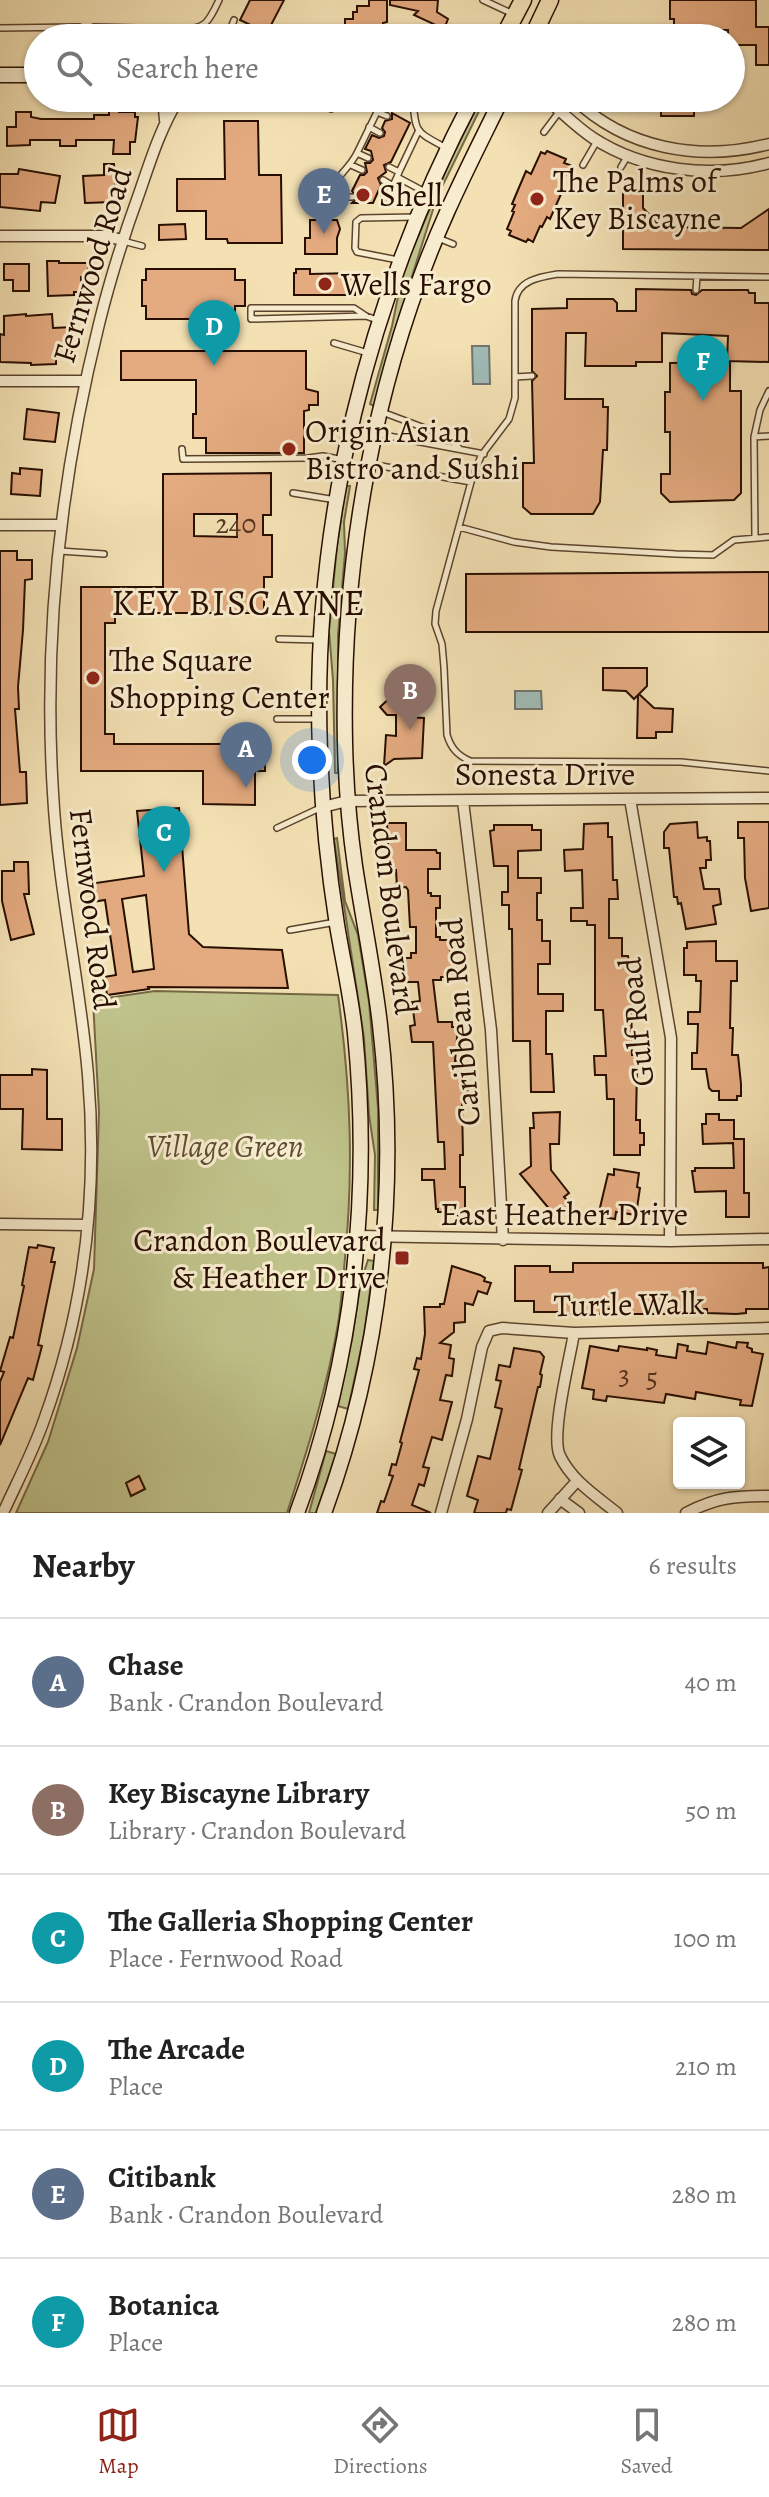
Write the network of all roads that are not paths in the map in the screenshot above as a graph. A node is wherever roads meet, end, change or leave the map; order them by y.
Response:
1 (219, 0) edge
2 (483, 0) edge
3 (550, 0) edge
4 (519, 7) edge
5 (234, 20) dead end
6 (204, 24) edge
7 (233, 24) edge
8 (539, 24) edge
9 (0, 28) edge
10 (24, 28) edge
11 (0, 75) edge
12 (24, 75) edge
13 (164, 112) edge
14 (170, 112) edge
15 (377, 112) joint
16 (413, 112) edge
17 (466, 112) edge
18 (495, 112) edge
19 (559, 112) joint
20 (591, 114) joint
21 (387, 116) dead end
22 (165, 120) junction
23 (369, 127) junction
24 (414, 128) junction
25 (582, 130) junction
26 (544, 132) dead end
27 (380, 133) dead end
28 (597, 140) junction
29 (401, 143) dead end
30 (769, 144) edge
31 (410, 147) junction
32 (448, 150) junction
33 (357, 153) junction
34 (628, 156) junction
35 (368, 158) dead end
36 (769, 163) edge
37 (351, 165) junction
38 (583, 165) dead end
39 (389, 167) dead end
40 (621, 167) dead end
41 (362, 170) dead end
42 (398, 175) junction
43 (383, 180) dead end
44 (393, 186) junction
45 (428, 193) junction
46 (352, 197) dead end
47 (384, 197) dead end
48 (417, 217) junction
49 (0, 236) edge
50 (437, 238) junction
51 (122, 240) junction
52 (453, 244) dead end
53 (142, 246) dead end
54 (400, 261) junction
55 (697, 276) junction
56 (769, 277) edge
57 (696, 290) dead end
58 (279, 308) junction
59 (279, 318) junction
60 (372, 318) junction
61 (334, 343) dead end
62 (370, 353) junction
63 (532, 376) dead end
64 (515, 377) junction
65 (0, 381) edge
66 (84, 381) junction
67 (769, 391) edge
68 (381, 411) junction
69 (769, 436) edge
70 (754, 437) junction
71 (374, 441) junction
72 (348, 443) junction
73 (182, 449) dead end
74 (459, 449) junction
75 (484, 454) junction
76 (344, 460) junction
77 (369, 464) junction
78 (471, 482) junction
79 (293, 493) dead end
80 (336, 500) junction
81 (0, 525) edge
82 (61, 525) junction
83 (459, 527) junction
84 (755, 537) junction
85 (769, 537) edge
86 (59, 551) junction
87 (104, 554) dead end
88 (279, 639) dead end
89 (321, 640) junction
90 (277, 719) dead end
91 (319, 719) junction
92 (769, 771) edge
93 (769, 798) edge
94 (630, 799) junction
95 (347, 801) junction
96 (463, 801) junction
97 (323, 807) junction
98 (277, 828) dead end
99 (337, 922) junction
100 (290, 930) dead end
101 (0, 1224) edge
102 (87, 1225) junction
103 (359, 1236) junction
104 (384, 1237) junction
105 (769, 1239) edge
106 (503, 1240) junction
107 (670, 1241) junction
108 (769, 1328) edge
109 (574, 1333) junction
110 (325, 1426) junction
111 (350, 1433) junction
112 (577, 1481) junction
113 (769, 1496) edge
114 (560, 1499) junction
115 (3, 1513) edge
116 (297, 1513) edge
117 (324, 1513) edge
118 (441, 1513) edge
119 (548, 1513) edge
120 (579, 1513) edge
121 (617, 1513) edge
122 (686, 1513) edge

1 - 6 lane
2 - 4 lane
3 - 8 main road
5 - 7 lane
9 - 10 lane
11 - 12 main road
13 - 22 street, Fernwood Road
14 - 22 street, Fernwood Road
15 - 21 lane
15 - 23 lane
16 - 24 lane
17 - 32 main road, Crandon Boulevard
18 - 50 main road, Crandon Boulevard
19 - 25 street
19 - 26 lane
20 - 25 street
20 - 30 street
22 - 51 street, Fernwood Road
23 - 27 lane
23 - 33 lane
24 - 31 lane
24 - 32 lane
25 - 28 street
28 - 34 street
28 - 38 lane
29 - 31 lane
31 - 42 lane
32 - 45 main road, Crandon Boulevard
33 - 35 lane
33 - 37 lane
34 - 36 street
34 - 40 lane
37 - 41 lane
37 - 46 lane
39 - 42 lane
42 - 44 lane
42 - 45 lane
43 - 44 lane
44 - 47 lane
45 - 48 main road, Crandon Boulevard
48 - 54 main road, Crandon Boulevard
48 - 54 lane
49 - 51 street
50 - 52 lane
50 - 68 main road, Crandon Boulevard
51 - 53 lane
51 - 66 street, Fernwood Road
54 - 60 main road, Crandon Boulevard
55 - 56 lane
55 - 57 lane
55 - 64 lane
58 - 59 lane
58 - 59 lane
58 - 60 lane
59 - 60 lane
60 - 62 main road, Crandon Boulevard
61 - 62 lane
62 - 72 main road, Crandon Boulevard
63 - 64 lane
64 - 75 lane
65 - 66 street
66 - 82 street, Fernwood Road
67 - 70 lane
68 - 71 main road, Crandon Boulevard
68 - 74 lane
69 - 70 lane
70 - 84 lane
71 - 72 lane
71 - 74 lane
71 - 77 main road, Crandon Boulevard
72 - 76 main road, Crandon Boulevard
73 - 76 lane
74 - 75 lane
75 - 78 lane
76 - 80 main road, Crandon Boulevard
77 - 78 lane
77 - 95 main road, Crandon Boulevard
78 - 83 lane
79 - 80 lane
80 - 89 main road, Crandon Boulevard
81 - 82 street
82 - 86 street, Fernwood Road
83 - 84 lane
83 - 92 lane
84 - 85 lane
86 - 87 lane
86 - 102 street, Fernwood Road
88 - 89 lane
89 - 91 main road, Crandon Boulevard
90 - 91 lane
91 - 97 main road, Crandon Boulevard
93 - 94 street, Sonesta Drive
94 - 96 street, Sonesta Drive
94 - 107 street, Gulf Road
95 - 96 street, Sonesta Drive
95 - 97 street, Sonesta Drive
95 - 104 main road, Crandon Boulevard
96 - 106 street, Caribbean Road
97 - 98 lane
97 - 99 main road, Crandon Boulevard
99 - 100 lane
99 - 103 main road, Crandon Boulevard
101 - 102 street
102 - 115 street, Fernwood Road
103 - 104 street, East Heather Drive
103 - 110 main road, Crandon Boulevard
104 - 106 street, East Heather Drive
104 - 111 main road, Crandon Boulevard
105 - 107 street, East Heather Drive
106 - 107 street, East Heather Drive
108 - 109 street, Turtle Walk
109 - 112 street
109 - 118 street, Turtle Walk
110 - 111 main road
110 - 116 main road, Crandon Boulevard
111 - 117 main road, Crandon Boulevard
112 - 114 street
112 - 121 street
113 - 122 street
114 - 119 street
114 - 120 street

